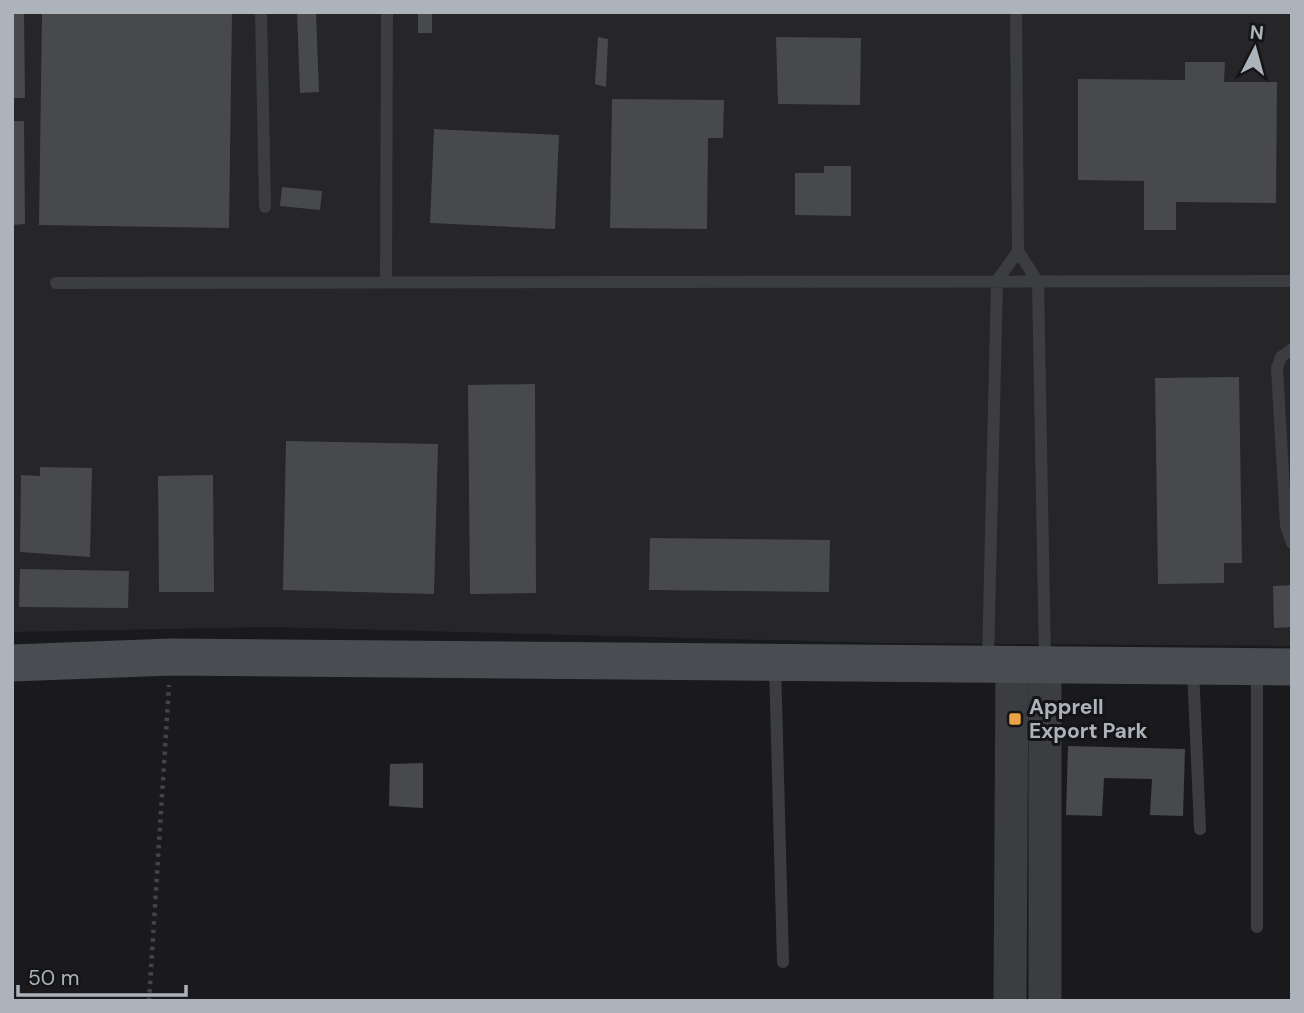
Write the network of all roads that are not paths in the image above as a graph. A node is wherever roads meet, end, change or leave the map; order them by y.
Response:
1 (261, 12) edge
2 (387, 12) edge
3 (1016, 12) edge
4 (265, 207) dead end
5 (1018, 251) junction
6 (386, 281) junction
7 (997, 281) junction
8 (1292, 281) edge
9 (1038, 282) junction
10 (56, 283) dead end
11 (1292, 349) edge
12 (1292, 543) edge
13 (775, 662) junction
14 (12, 663) edge
15 (1015, 664) junction
16 (1193, 666) junction
17 (1274, 667) edge
18 (1200, 829) dead end
19 (1257, 927) dead end
20 (783, 962) dead end
21 (1010, 1001) edge
22 (1045, 1001) edge

1 - 4 lane
2 - 6 lane
3 - 5 lane
5 - 7 lane
5 - 9 lane
6 - 7 lane
6 - 10 lane
7 - 9 lane
7 - 15 lane
8 - 9 lane
9 - 15 lane
11 - 12 lane
13 - 14 main road
13 - 15 main road
13 - 20 lane
15 - 16 main road
15 - 21 street
15 - 22 street
16 - 17 main road
16 - 18 lane
17 - 19 lane

